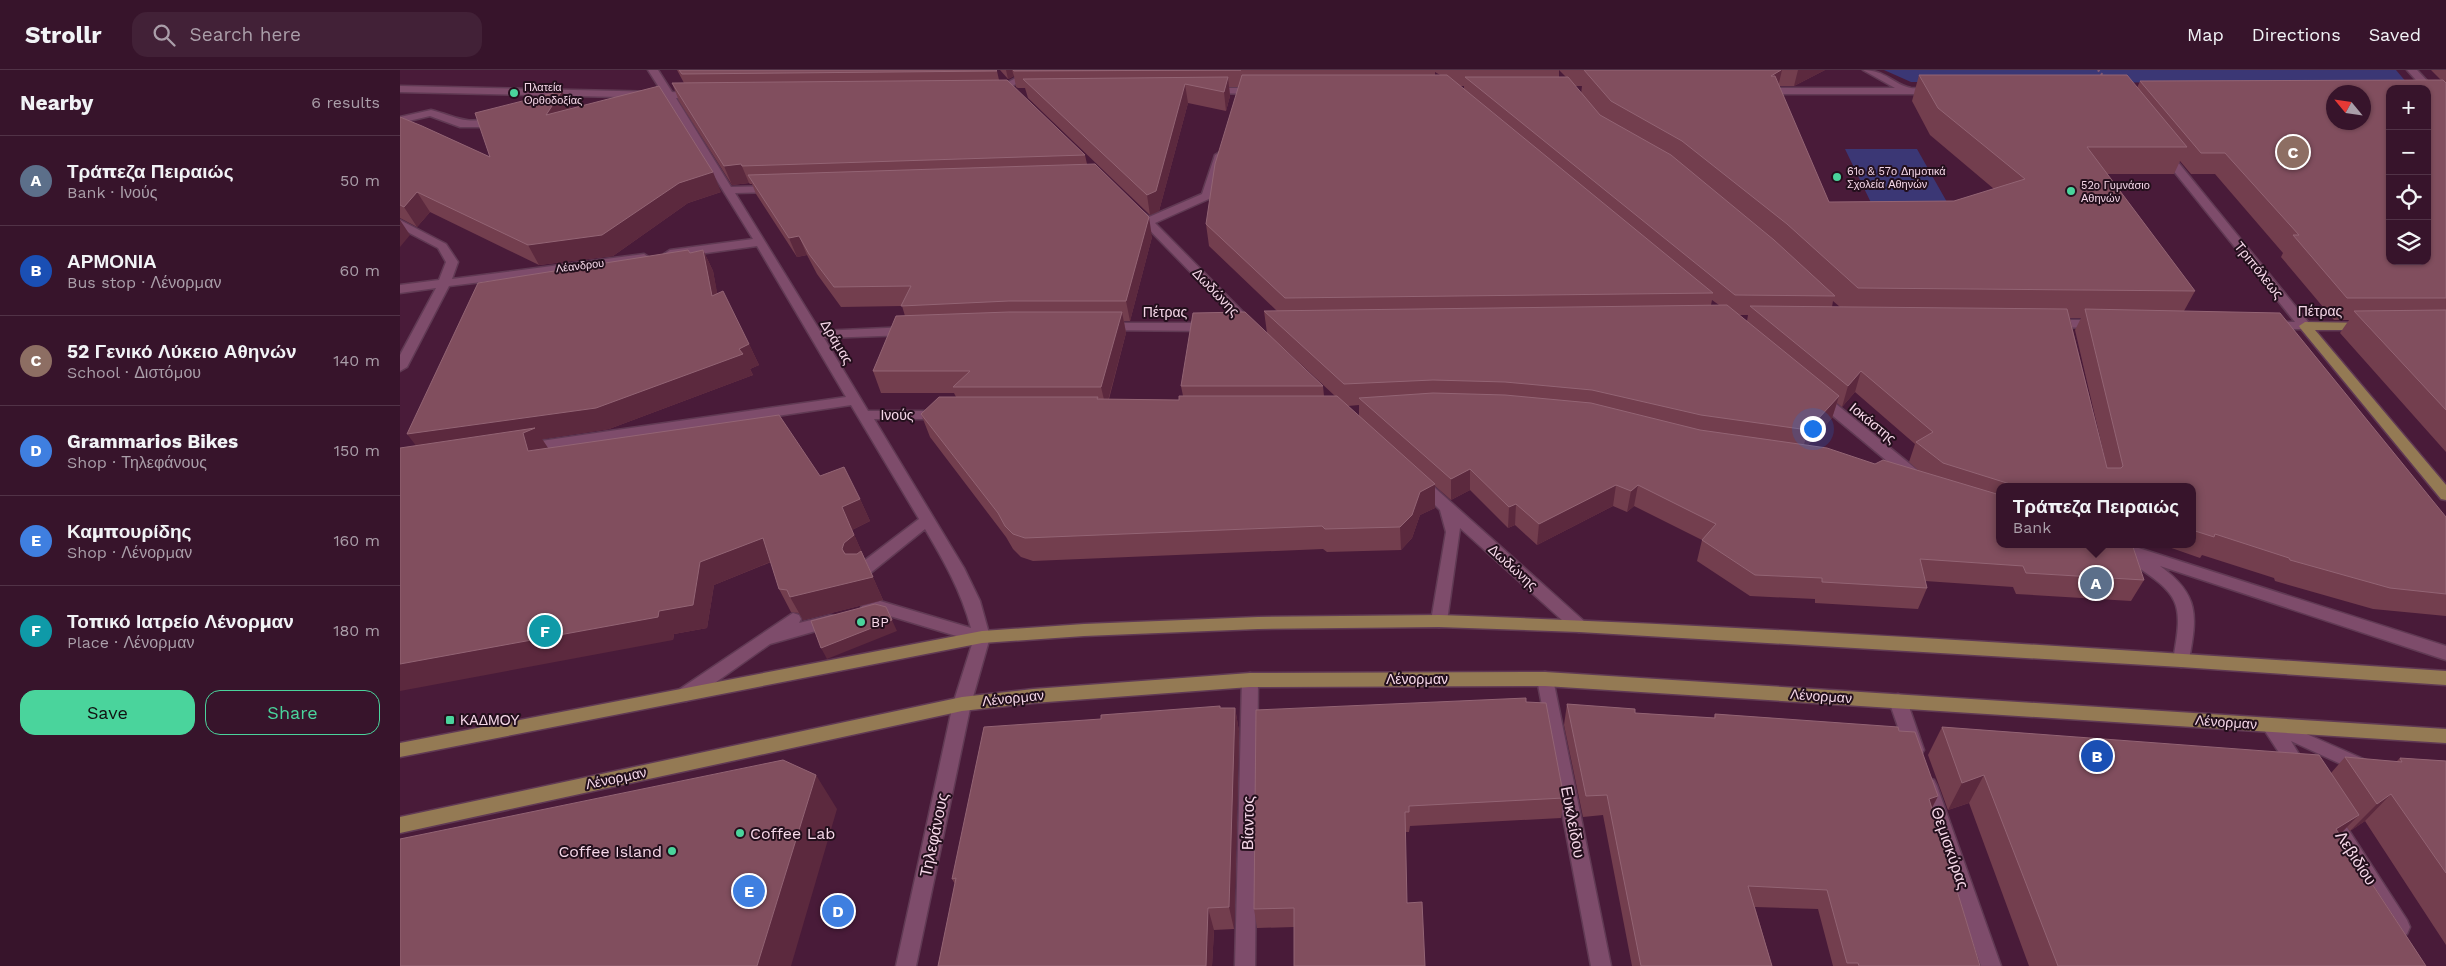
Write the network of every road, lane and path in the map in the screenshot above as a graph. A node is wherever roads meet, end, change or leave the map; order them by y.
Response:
1 (653, 70) edge
2 (1040, 70) edge
3 (1868, 70) edge
4 (2098, 70) edge
5 (2412, 70) edge
6 (997, 75) dead end
7 (2108, 82) edge
8 (2424, 85) edge
9 (400, 89) edge
10 (1011, 89) junction
11 (1748, 90) edge
12 (1947, 90) edge
13 (1200, 91) edge
14 (1267, 91) edge
15 (1908, 91) junction
16 (2431, 92) edge
17 (2446, 92) edge
18 (597, 93) junction
19 (995, 93) edge
20 (2431, 93) edge
21 (669, 96) junction
22 (709, 96) edge
23 (560, 105) edge
24 (2446, 107) edge
25 (511, 117) edge
26 (400, 120) edge
27 (2156, 142) edge
28 (1222, 148) edge
29 (786, 188) edge
30 (727, 190) junction
31 (1128, 203) edge
32 (1148, 222) junction
33 (400, 223) edge
34 (760, 242) junction
35 (444, 284) junction
36 (400, 289) edge
37 (2036, 324) edge
38 (2115, 324) edge
39 (2255, 325) edge
40 (2304, 326) junction
41 (2380, 326) edge
42 (1093, 327) edge
43 (1257, 330) joint
44 (925, 331) edge
45 (815, 335) junction
46 (400, 367) edge
47 (1808, 389) edge
48 (854, 400) junction
49 (952, 414) edge
50 (863, 415) junction
51 (509, 450) edge
52 (1412, 476) edge
53 (1899, 481) edge
54 (2446, 495) edge
55 (1447, 507) junction
56 (927, 520) junction
57 (2119, 548) edge
58 (2123, 548) edge
59 (862, 571) edge
60 (794, 619) edge
61 (1439, 621) junction
62 (1579, 626) junction
63 (982, 637) junction
64 (764, 639) junction
65 (2446, 654) edge
66 (2181, 660) junction
67 (2446, 678) edge
68 (1545, 679) junction
69 (1250, 680) junction
70 (686, 694) junction
71 (1898, 701) junction
72 (962, 704) junction
73 (2270, 725) junction
74 (2446, 736) edge
75 (400, 750) edge
76 (2373, 772) edge
77 (2308, 783) edge
78 (2318, 800) edge
79 (400, 825) edge
80 (2409, 941) edge
81 (906, 966) edge
82 (1245, 966) edge
83 (1601, 966) edge
84 (1991, 966) edge

1 - 21 street, Δράμας
2 - 10 street
3 - 15 street
4 - 7 path
5 - 8 street
6 - 10 street
9 - 18 street
10 - 19 street
11 - 15 street
12 - 15 street
13 - 14 street
16 - 17 street
18 - 21 street
18 - 23 street
20 - 24 street
21 - 22 street
21 - 30 street, Δράμας
25 - 26 street
27 - 40 street, Τριπόλεως
28 - 32 street
29 - 30 street
30 - 34 street, Δράμας
31 - 32 street, Δωδώνης
32 - 43 street, Δωδώνης
33 - 35 street
34 - 35 street, Λέανδρου
34 - 45 street, Δράμας
35 - 36 street, Λέανδρου
35 - 46 street
37 - 38 street
39 - 40 street, Πέτρας
40 - 41 main road, Πέτρας
40 - 54 main road, Τριπόλεως
42 - 43 street, Πέτρας
44 - 45 street
45 - 48 street, Δράμας
47 - 53 street, Ιοκάστης
48 - 50 street, Δράμας
48 - 51 street
49 - 50 street, Ινούς
50 - 56 street, Δράμας
52 - 55 street, Δωδώνης
55 - 61 street
55 - 62 street, Δωδώνης
56 - 59 street
56 - 63 street, Δράμας
57 - 66 street
58 - 65 street
60 - 64 street
61 - 62 main road
61 - 63 main road
62 - 66 main road
63 - 64 street
63 - 70 main road
63 - 72 street, Τηλεφάνους
64 - 70 street
66 - 67 main road
68 - 69 main road, Λένορμαν
68 - 71 main road, Λένορμαν
68 - 83 street, Ευκλείδου
69 - 72 main road, Λένορμαν
69 - 82 street, Βίαντος
70 - 75 main road
71 - 73 main road, Λένορμαν
71 - 84 street, Θεμισκύρας
72 - 79 main road, Λένορμαν
72 - 81 street, Τηλεφάνους
73 - 74 main road, Λένορμαν
73 - 76 street
73 - 77 street
78 - 80 street, Λεβιδίου

